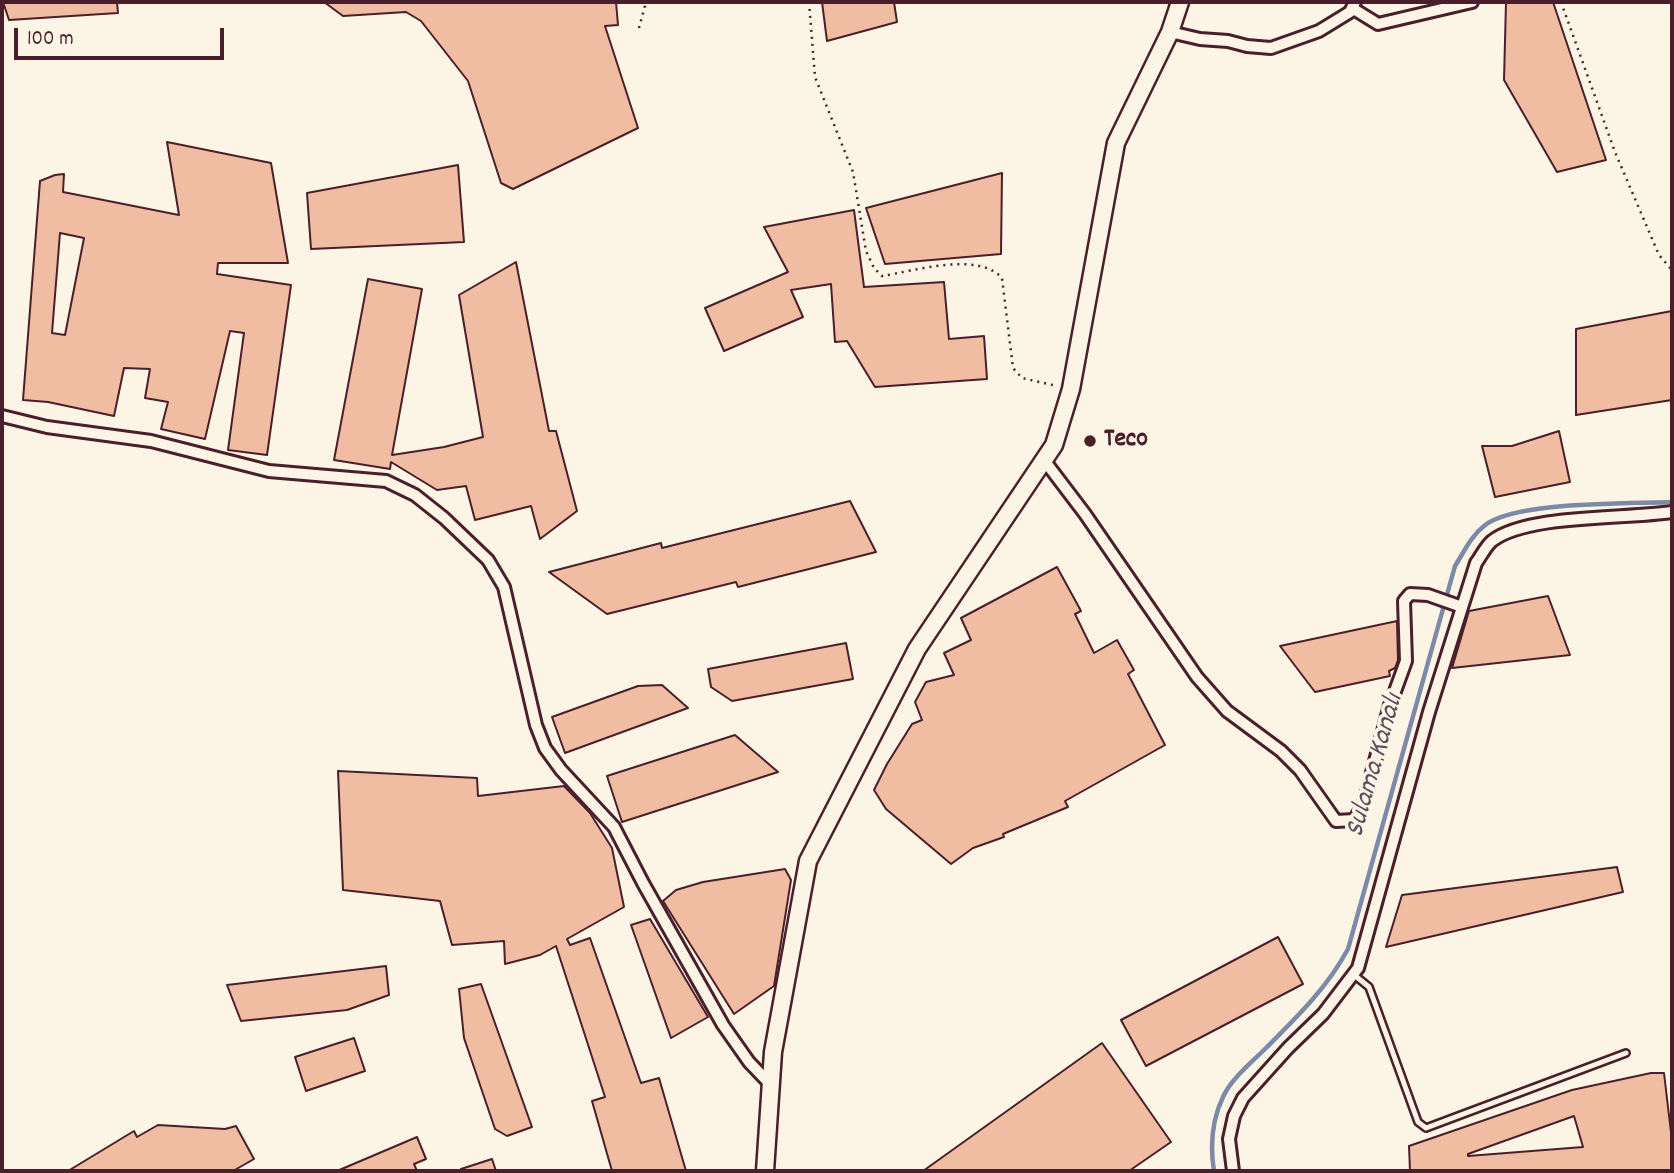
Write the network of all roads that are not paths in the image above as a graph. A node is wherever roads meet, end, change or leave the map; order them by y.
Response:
1 (1180, 2) edge
2 (1472, 2) edge
3 (1353, 5) edge
4 (1170, 32) junction
5 (2, 416) edge
6 (1044, 460) junction
7 (1672, 512) edge
8 (1451, 604) junction
9 (1353, 974) junction
10 (1626, 1053) dead end
11 (771, 1085) junction
12 (765, 1171) edge
13 (1233, 1171) edge

1 - 4 street
2 - 3 street
3 - 4 street
4 - 6 street
5 - 11 street
6 - 8 street
6 - 11 street
7 - 8 street
8 - 9 street
9 - 10 lane
9 - 13 street
11 - 12 street

